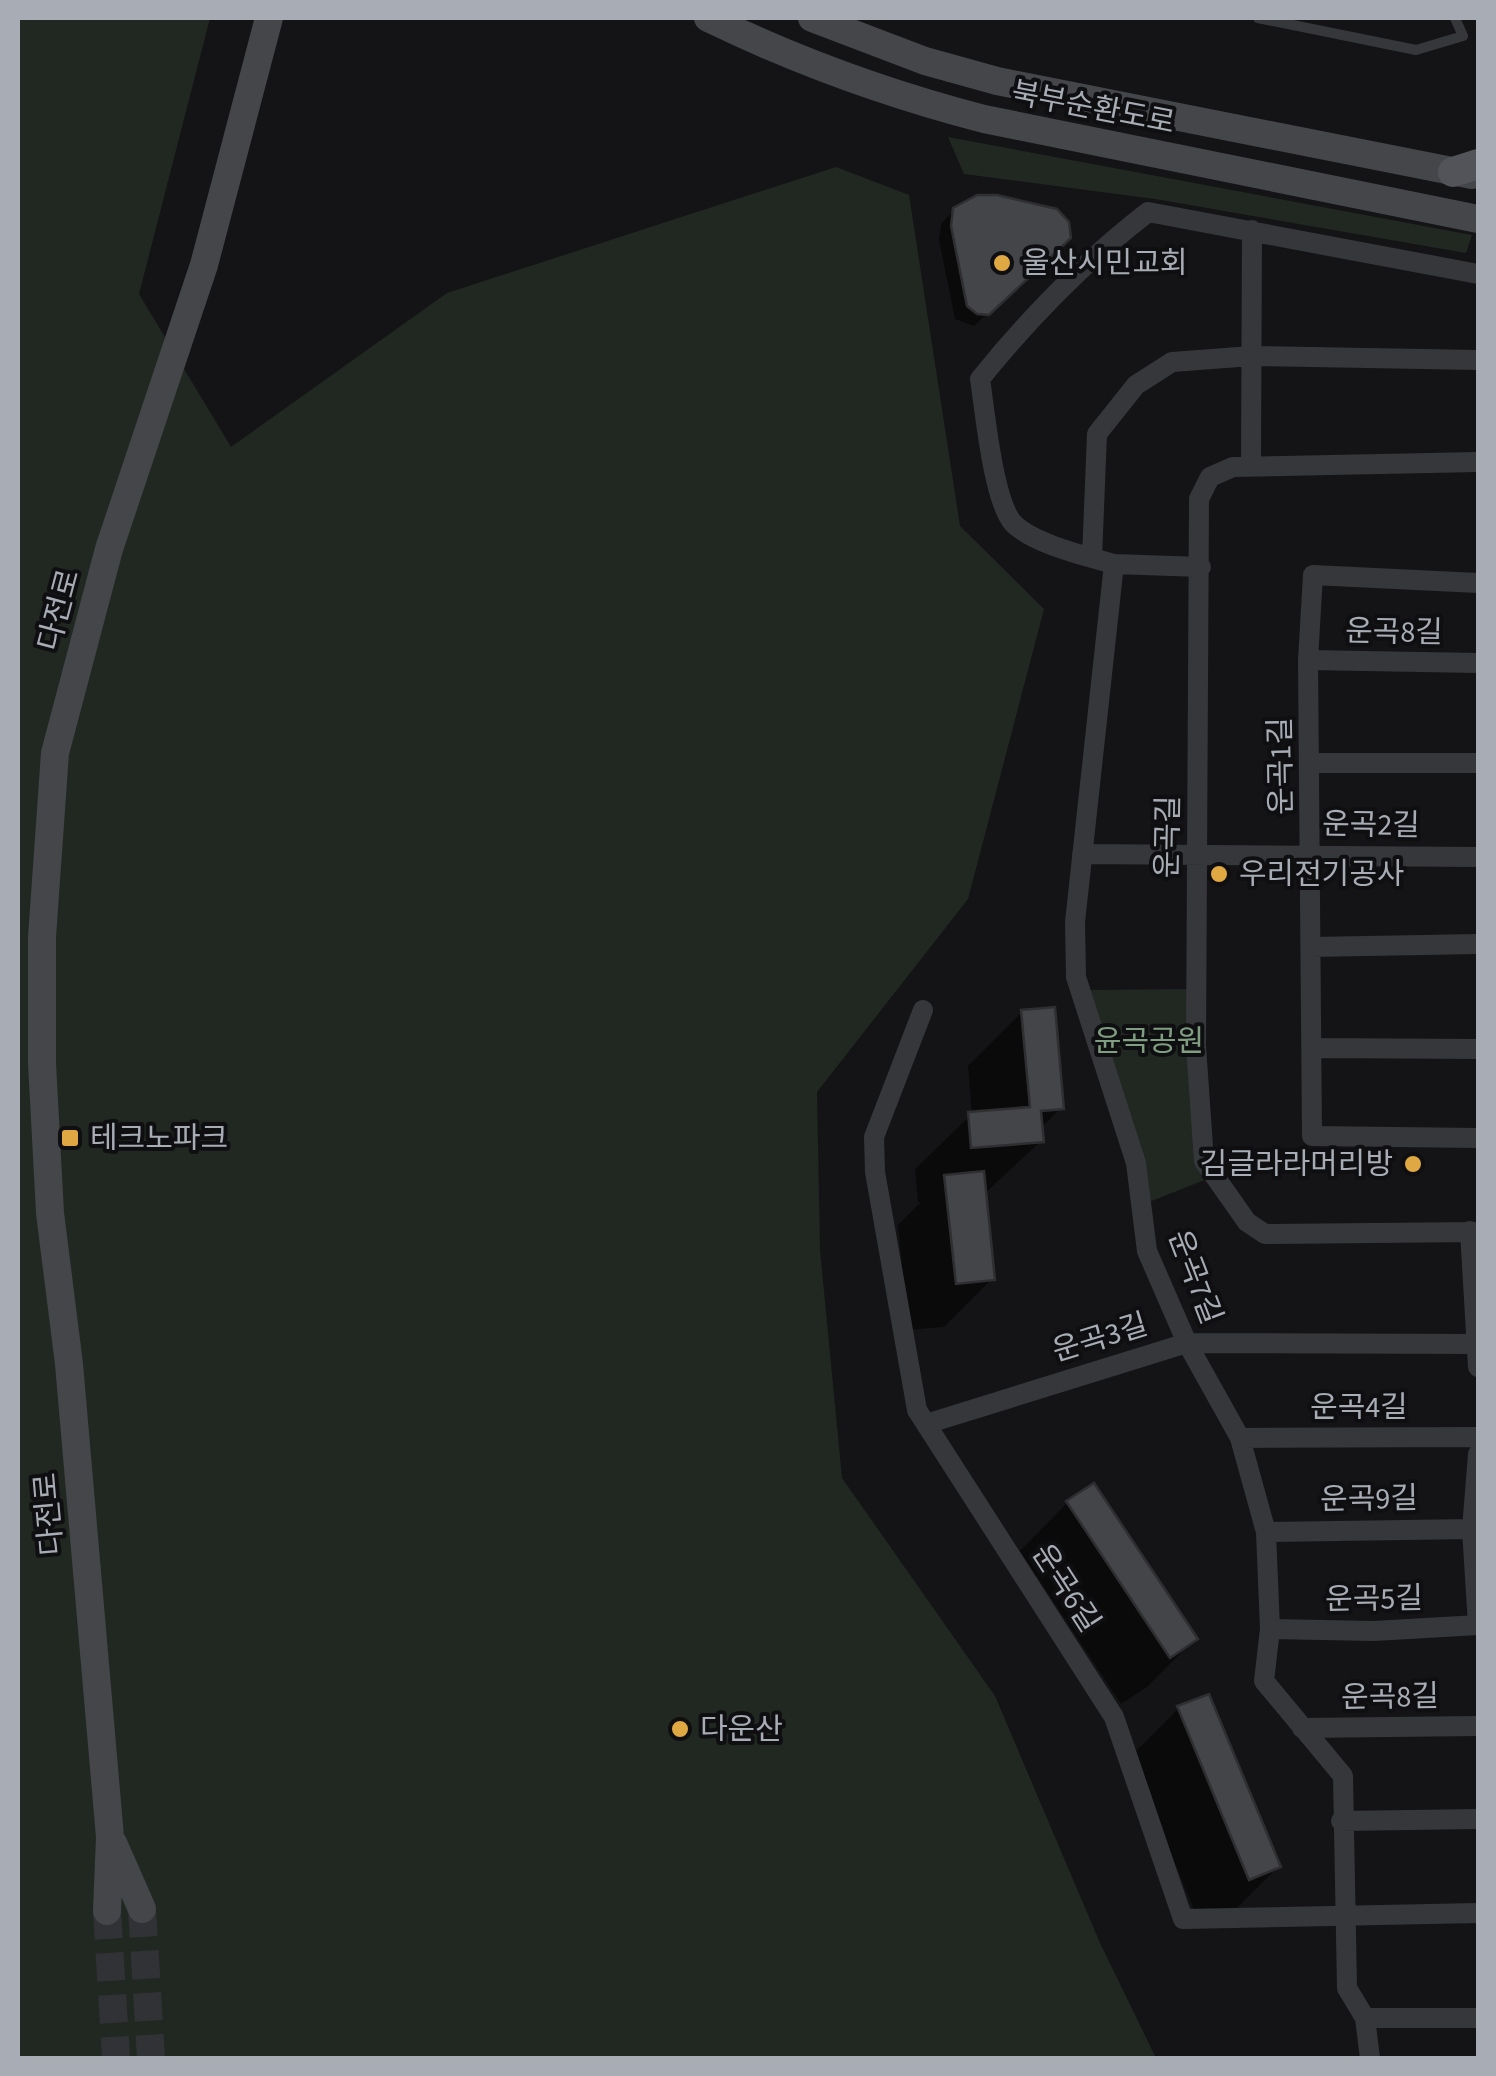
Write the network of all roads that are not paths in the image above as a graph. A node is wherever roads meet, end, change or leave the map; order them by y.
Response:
1 (270, 18) edge
2 (708, 18) edge
3 (812, 18) edge
4 (1258, 18) edge
5 (1455, 18) edge
6 (1470, 171) edge
7 (1478, 219) edge
8 (1252, 230) junction
9 (1478, 274) edge
10 (1252, 356) junction
11 (1478, 360) edge
12 (1478, 462) edge
13 (1252, 466) junction
14 (1092, 558) junction
15 (1114, 564) junction
16 (1202, 567) junction
17 (1478, 583) edge
18 (1308, 660) junction
19 (1478, 663) edge
20 (1478, 762) edge
21 (1312, 763) junction
22 (1082, 854) junction
23 (1197, 854) junction
24 (1311, 854) junction
25 (1478, 857) edge
26 (1478, 944) edge
27 (1312, 946) junction
28 (923, 1010) dead end
29 (1314, 1048) junction
30 (1478, 1049) edge
31 (30, 1063) edge
32 (1478, 1138) edge
33 (1474, 1231) edge
34 (1186, 1343) junction
35 (1478, 1344) edge
36 (1478, 1366) edge
37 (926, 1424) junction
38 (1478, 1436) edge
39 (1240, 1438) junction
40 (1478, 1454) edge
41 (1472, 1529) junction
42 (1266, 1532) junction
43 (1478, 1625) edge
44 (1270, 1629) junction
45 (1478, 1726) edge
46 (1302, 1728) junction
47 (1478, 1818) edge
48 (1341, 1821) junction
49 (110, 1837) junction
50 (142, 1909) tunnel mouth
51 (107, 1911) tunnel mouth
52 (1478, 1913) edge
53 (1345, 1917) junction
54 (1365, 2018) junction
55 (1478, 2018) edge
56 (1370, 2058) edge

1 - 31 main road, 다전로
2 - 7 main road, 북부순환도로
3 - 6 main road, 북부순환도로
4 - 5 lane
8 - 9 street
8 - 10 street
8 - 14 street
10 - 11 street
10 - 13 street
10 - 14 street
12 - 13 street, 운곡길
13 - 16 street, 운곡길
14 - 15 street
15 - 16 street
15 - 22 street, 운곡7길
16 - 23 street, 운곡길
17 - 18 street, 운곡1길
18 - 19 street, 운곡8길
18 - 21 street, 운곡1길
20 - 21 street
21 - 24 street, 운곡1길
22 - 23 street, 운곡2길
22 - 34 street, 운곡7길
23 - 24 street, 운곡2길
23 - 33 street, 운곡길
24 - 25 street, 운곡2길
24 - 27 street, 운곡1길
26 - 27 street
27 - 29 street, 운곡1길
28 - 37 street, 운곡6길
29 - 30 street
29 - 32 street, 운곡1길
31 - 49 main road, 다전로
33 - 35 street
34 - 35 street, 운곡3길
34 - 37 street, 운곡3길
34 - 39 street, 운곡7길
35 - 36 street
37 - 53 street, 운곡6길
38 - 39 street, 운곡4길
39 - 42 street, 운곡7길
40 - 41 street
41 - 42 street, 운곡9길
41 - 43 street
42 - 44 street, 운곡7길
43 - 44 street, 운곡5길
44 - 46 street, 운곡7길
45 - 46 street, 운곡8길
46 - 48 street, 운곡7길
47 - 48 street
48 - 53 street, 운곡7길
49 - 50 main road, 다전로
49 - 51 main road, 다전로
52 - 53 street, 운곡6길
53 - 54 street, 운곡7길
54 - 55 street
54 - 56 street, 운곡7길

